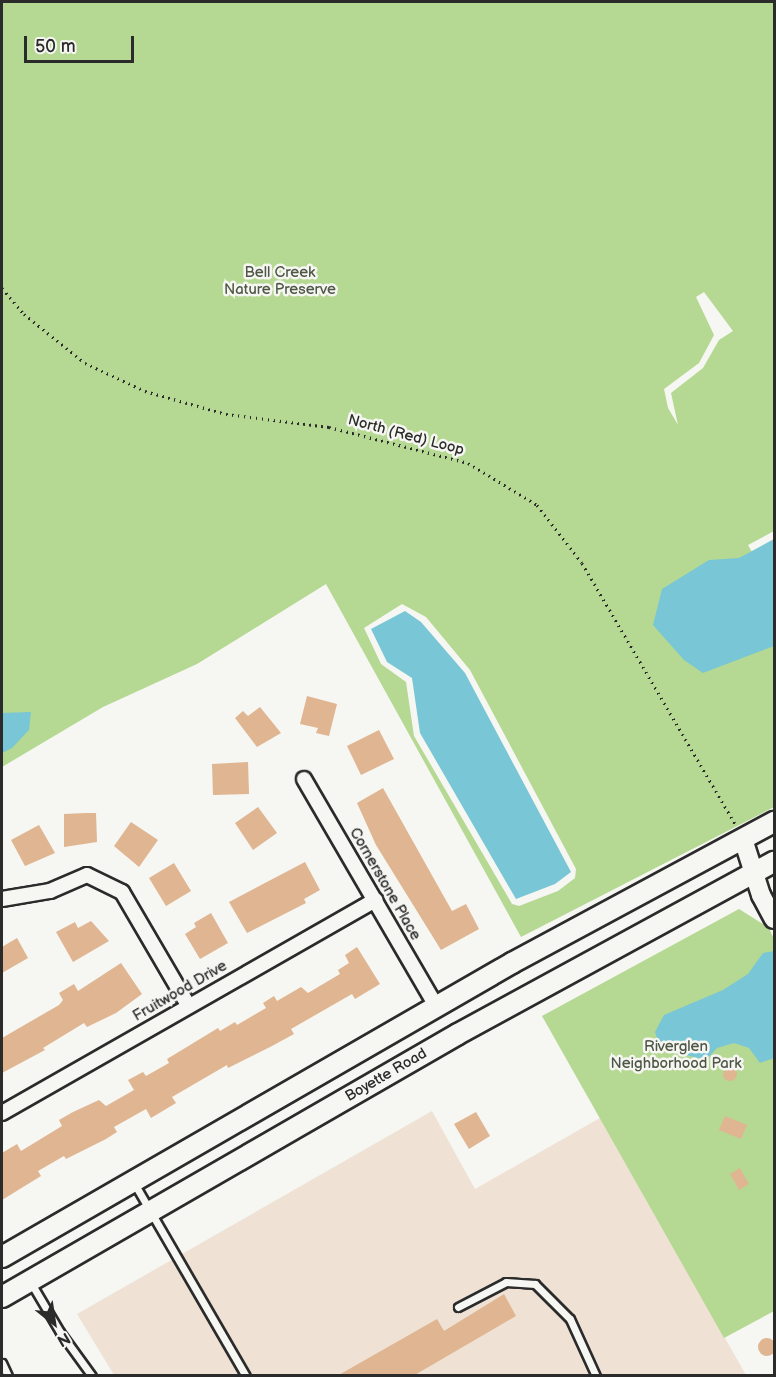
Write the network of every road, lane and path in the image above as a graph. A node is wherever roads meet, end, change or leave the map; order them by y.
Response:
1 (2, 288) edge
2 (304, 779) dead end
3 (730, 817) dead end
4 (774, 822) edge
5 (743, 839) junction
6 (768, 867) edge
7 (2, 899) edge
8 (376, 900) junction
9 (774, 919) edge
10 (188, 1005) junction
11 (436, 1006) junction
12 (2, 1113) edge
13 (133, 1181) junction
14 (150, 1211) junction
15 (2, 1257) edge
16 (30, 1281) junction
17 (2, 1298) edge
18 (458, 1307) dead end
19 (2, 1363) edge
20 (8, 1376) edge
21 (92, 1376) edge
22 (246, 1376) edge
23 (596, 1376) edge

1 - 3 path, North (Red) Loop
2 - 8 street, Cornerstone Place
4 - 5 main road
5 - 6 street
5 - 11 main road
6 - 9 street
6 - 14 main road, Boyette Road
7 - 10 street
8 - 10 street, Fruitwood Drive
8 - 11 street, Cornerstone Place
10 - 12 street, Fruitwood Drive
11 - 13 main road
13 - 14 lane
13 - 15 main road
14 - 16 main road, Boyette Road
14 - 22 lane
16 - 17 main road, Boyette Road
16 - 21 lane
18 - 23 lane
19 - 20 lane

